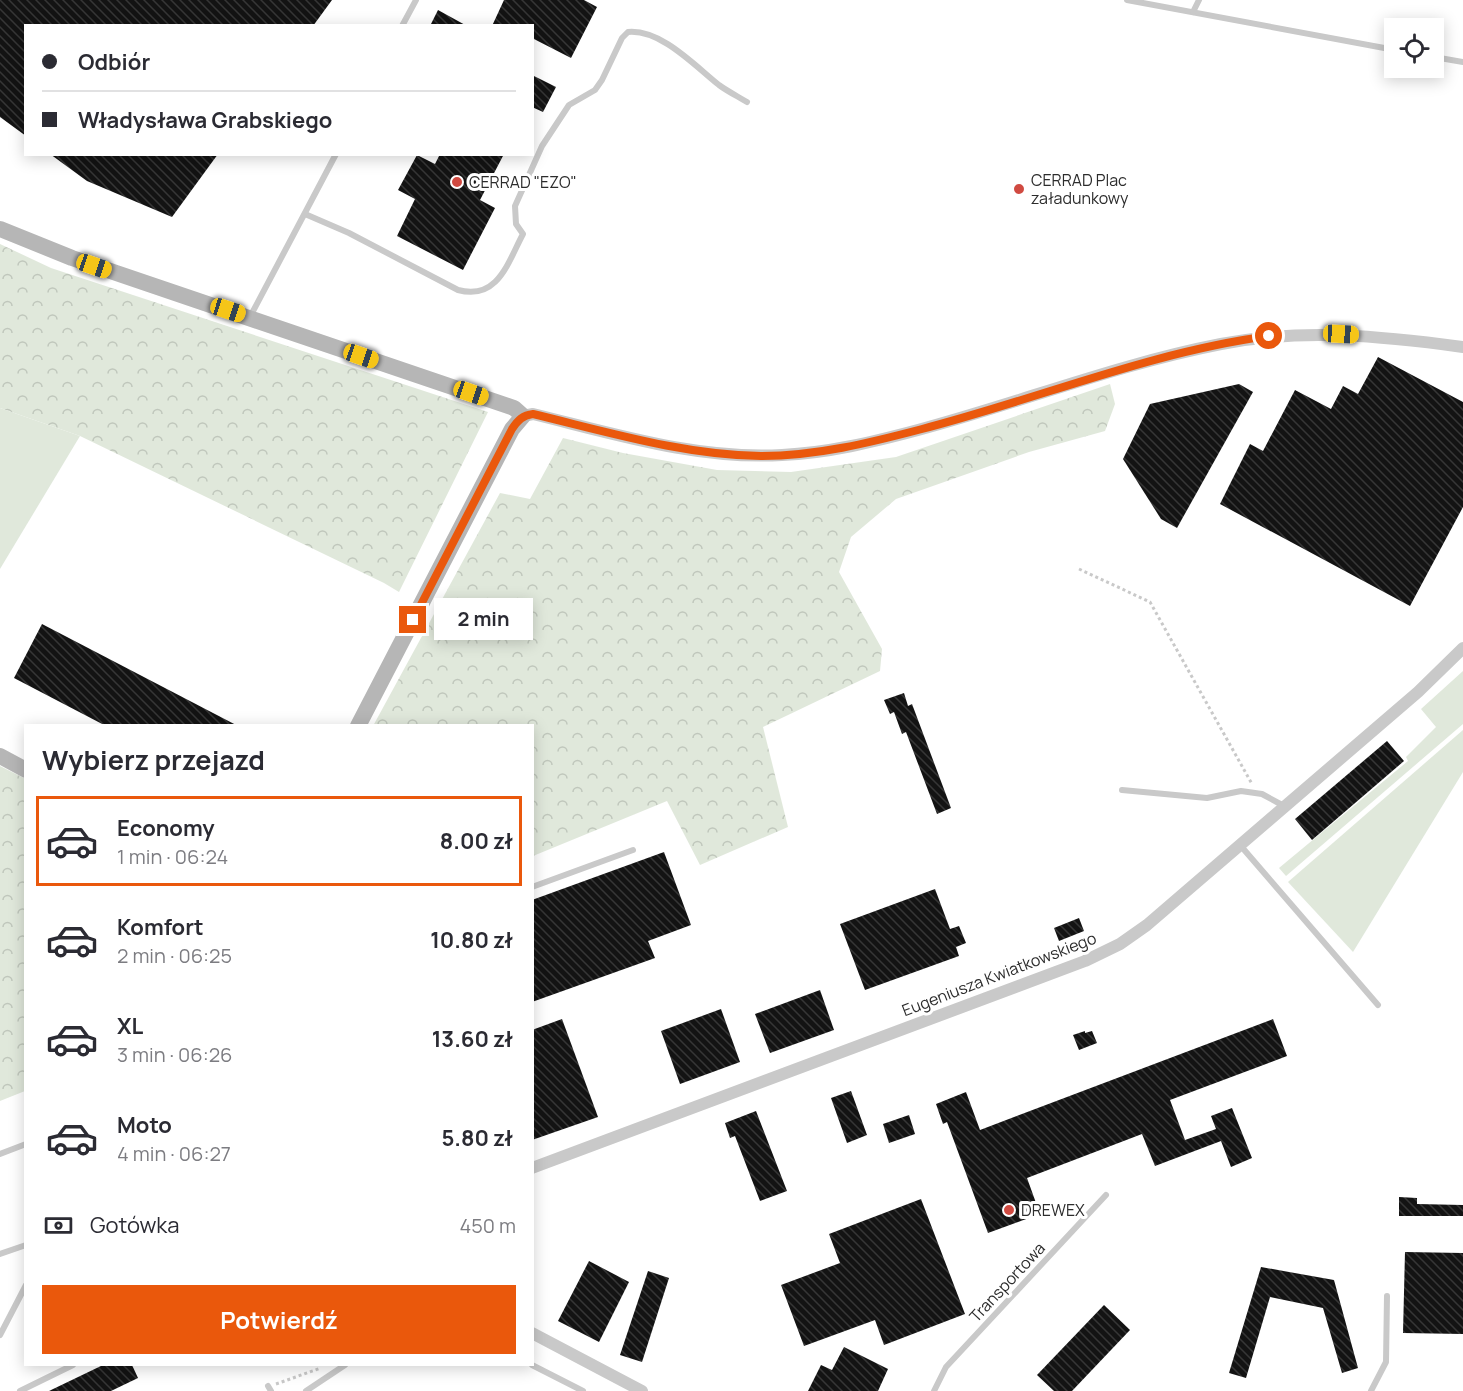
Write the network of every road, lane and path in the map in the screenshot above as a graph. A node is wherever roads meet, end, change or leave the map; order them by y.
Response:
1 (416, 0) edge
2 (1127, 0) edge
3 (1199, 0) edge
4 (1193, 12) junction
5 (403, 24) edge
6 (1384, 48) edge
7 (1444, 59) edge
8 (1463, 62) edge
9 (747, 102) dead end
10 (335, 156) edge
11 (305, 214) junction
12 (0, 229) edge
13 (250, 318) junction
14 (1463, 347) edge
15 (523, 416) junction
16 (1079, 569) dead end
17 (1463, 648) edge
18 (359, 724) edge
19 (0, 756) edge
20 (24, 769) edge
21 (1122, 790) dead end
22 (1258, 794) junction
23 (1284, 806) junction
24 (1240, 845) junction
25 (633, 850) dead end
26 (534, 886) edge
27 (1378, 1005) dead end
28 (24, 1145) edge
29 (0, 1154) edge
30 (534, 1167) edge
31 (1106, 1195) dead end
32 (24, 1246) edge
33 (0, 1254) edge
34 (24, 1289) edge
35 (1387, 1296) dead end
36 (534, 1334) edge
37 (0, 1335) edge
38 (71, 1366) edge
39 (328, 1366) edge
40 (344, 1366) edge
41 (534, 1366) edge
42 (320, 1382) junction
43 (270, 1389) edge
44 (20, 1391) edge
45 (306, 1391) edge
46 (317, 1391) edge
47 (583, 1391) edge
48 (642, 1391) edge
49 (934, 1391) edge
50 (1371, 1391) edge

1 - 5 lane
2 - 4 lane
3 - 4 lane
4 - 6 lane
7 - 8 lane
9 - 11 lane
10 - 11 lane
11 - 13 lane
12 - 13 street
13 - 15 street
14 - 15 street
15 - 18 street
16 - 22 path
17 - 23 street, Eugeniusza Kwiatkowskiego
19 - 20 street
21 - 22 lane
22 - 23 lane
23 - 24 street, Eugeniusza Kwiatkowskiego
24 - 27 lane
24 - 30 street, Eugeniusza Kwiatkowskiego
25 - 26 lane
28 - 29 lane
31 - 49 lane, Transportowa
32 - 33 lane
34 - 37 lane
35 - 50 lane
36 - 48 street
38 - 44 lane
39 - 43 path
40 - 42 lane
41 - 47 lane
42 - 45 lane
42 - 46 lane

